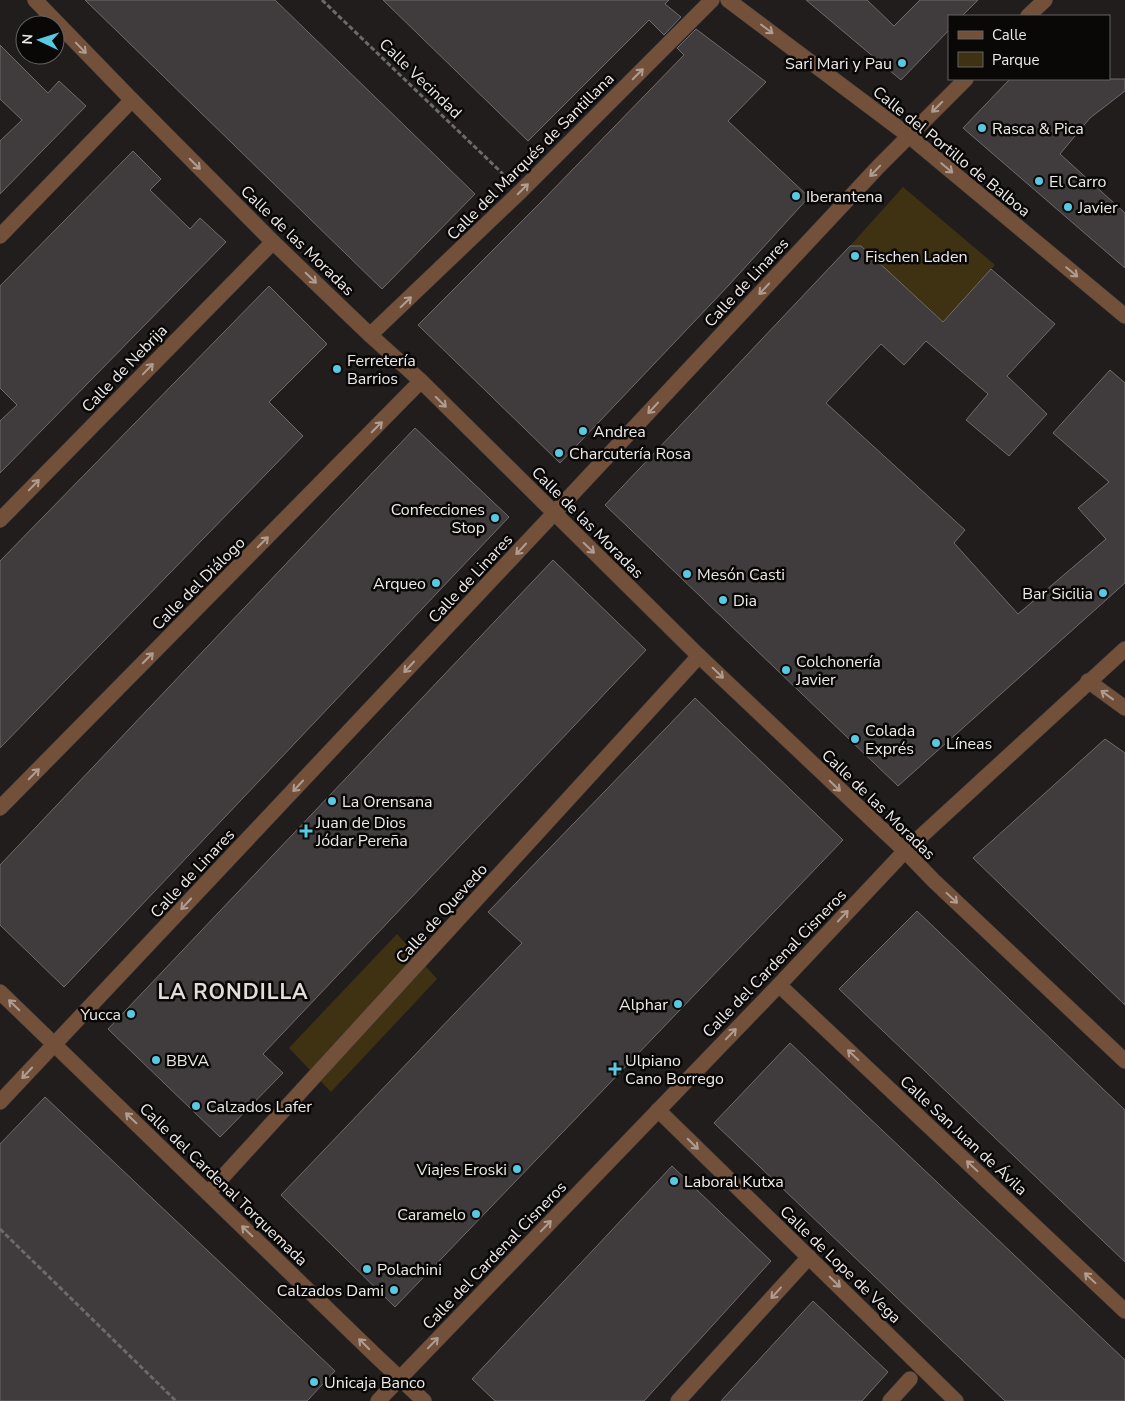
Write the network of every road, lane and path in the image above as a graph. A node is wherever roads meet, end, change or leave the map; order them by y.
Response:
1 (35, 0) edge
2 (322, 0) edge
3 (712, 0) edge
4 (728, 0) edge
5 (1045, 0) edge
6 (1029, 15) edge
7 (965, 80) edge
8 (132, 100) junction
9 (910, 136) junction
10 (504, 174) dead end
11 (0, 236) edge
12 (274, 242) junction
13 (1125, 316) edge
14 (370, 335) junction
15 (421, 382) junction
16 (554, 514) junction
17 (0, 520) edge
18 (1125, 649) edge
19 (699, 656) junction
20 (1088, 681) junction
21 (1125, 708) edge
22 (0, 808) edge
23 (904, 851) junction
24 (779, 985) junction
25 (0, 992) edge
26 (54, 1044) junction
27 (1125, 1061) edge
28 (0, 1102) edge
29 (658, 1110) junction
30 (208, 1193) junction
31 (0, 1230) edge
32 (809, 1258) junction
33 (1125, 1311) edge
34 (399, 1378) junction
35 (910, 1379) dead end
36 (176, 1401) edge
37 (378, 1401) edge
38 (424, 1401) edge
39 (678, 1401) edge
40 (890, 1401) edge
41 (956, 1401) edge

1 -> 8 street, Calle de las Moradas
2 - 10 path, Calle Vecindad
14 -> 3 street, Calle del Marqués de Santillana
4 -> 9 street, Calle del Portillo de Balboa
5 - 6 street
7 -> 9 street, Calle de Linares
8 - 11 street
8 -> 12 street, Calle de las Moradas
9 -> 13 street, Calle del Portillo de Balboa
9 -> 16 street, Calle de Linares
12 -> 14 street, Calle de las Moradas
17 -> 12 street, Calle de Nebrija
14 - 15 street, Calle de las Moradas
15 -> 16 street, Calle de las Moradas
22 -> 15 street, Calle del Diálogo
16 -> 19 street, Calle de las Moradas
16 -> 26 street, Calle de Linares
18 - 20 street, Calle del Cardenal Cisneros
19 -> 23 street, Calle de las Moradas
19 - 30 street, Calle de Quevedo
21 -> 20 street
20 - 23 street, Calle del Cardenal Cisneros
24 -> 23 street, Calle del Cardenal Cisneros
23 -> 27 street, Calle de las Moradas
29 -> 24 street, Calle del Cardenal Cisneros
33 -> 24 street, Calle San Juan de Ávila
26 -> 25 street, Calle del Cardenal Torquemada
26 -> 28 street, Calle de Linares
30 -> 26 street, Calle del Cardenal Torquemada
29 -> 32 street, Calle de Lope de Vega
34 -> 29 street, Calle del Cardenal Cisneros
34 -> 30 street, Calle del Cardenal Torquemada
31 - 36 path
32 -> 39 street
32 -> 41 street, Calle de Lope de Vega
34 - 37 street, Calle del Cardenal Cisneros
34 - 38 street, Calle del Cardenal Torquemada
35 - 40 street

